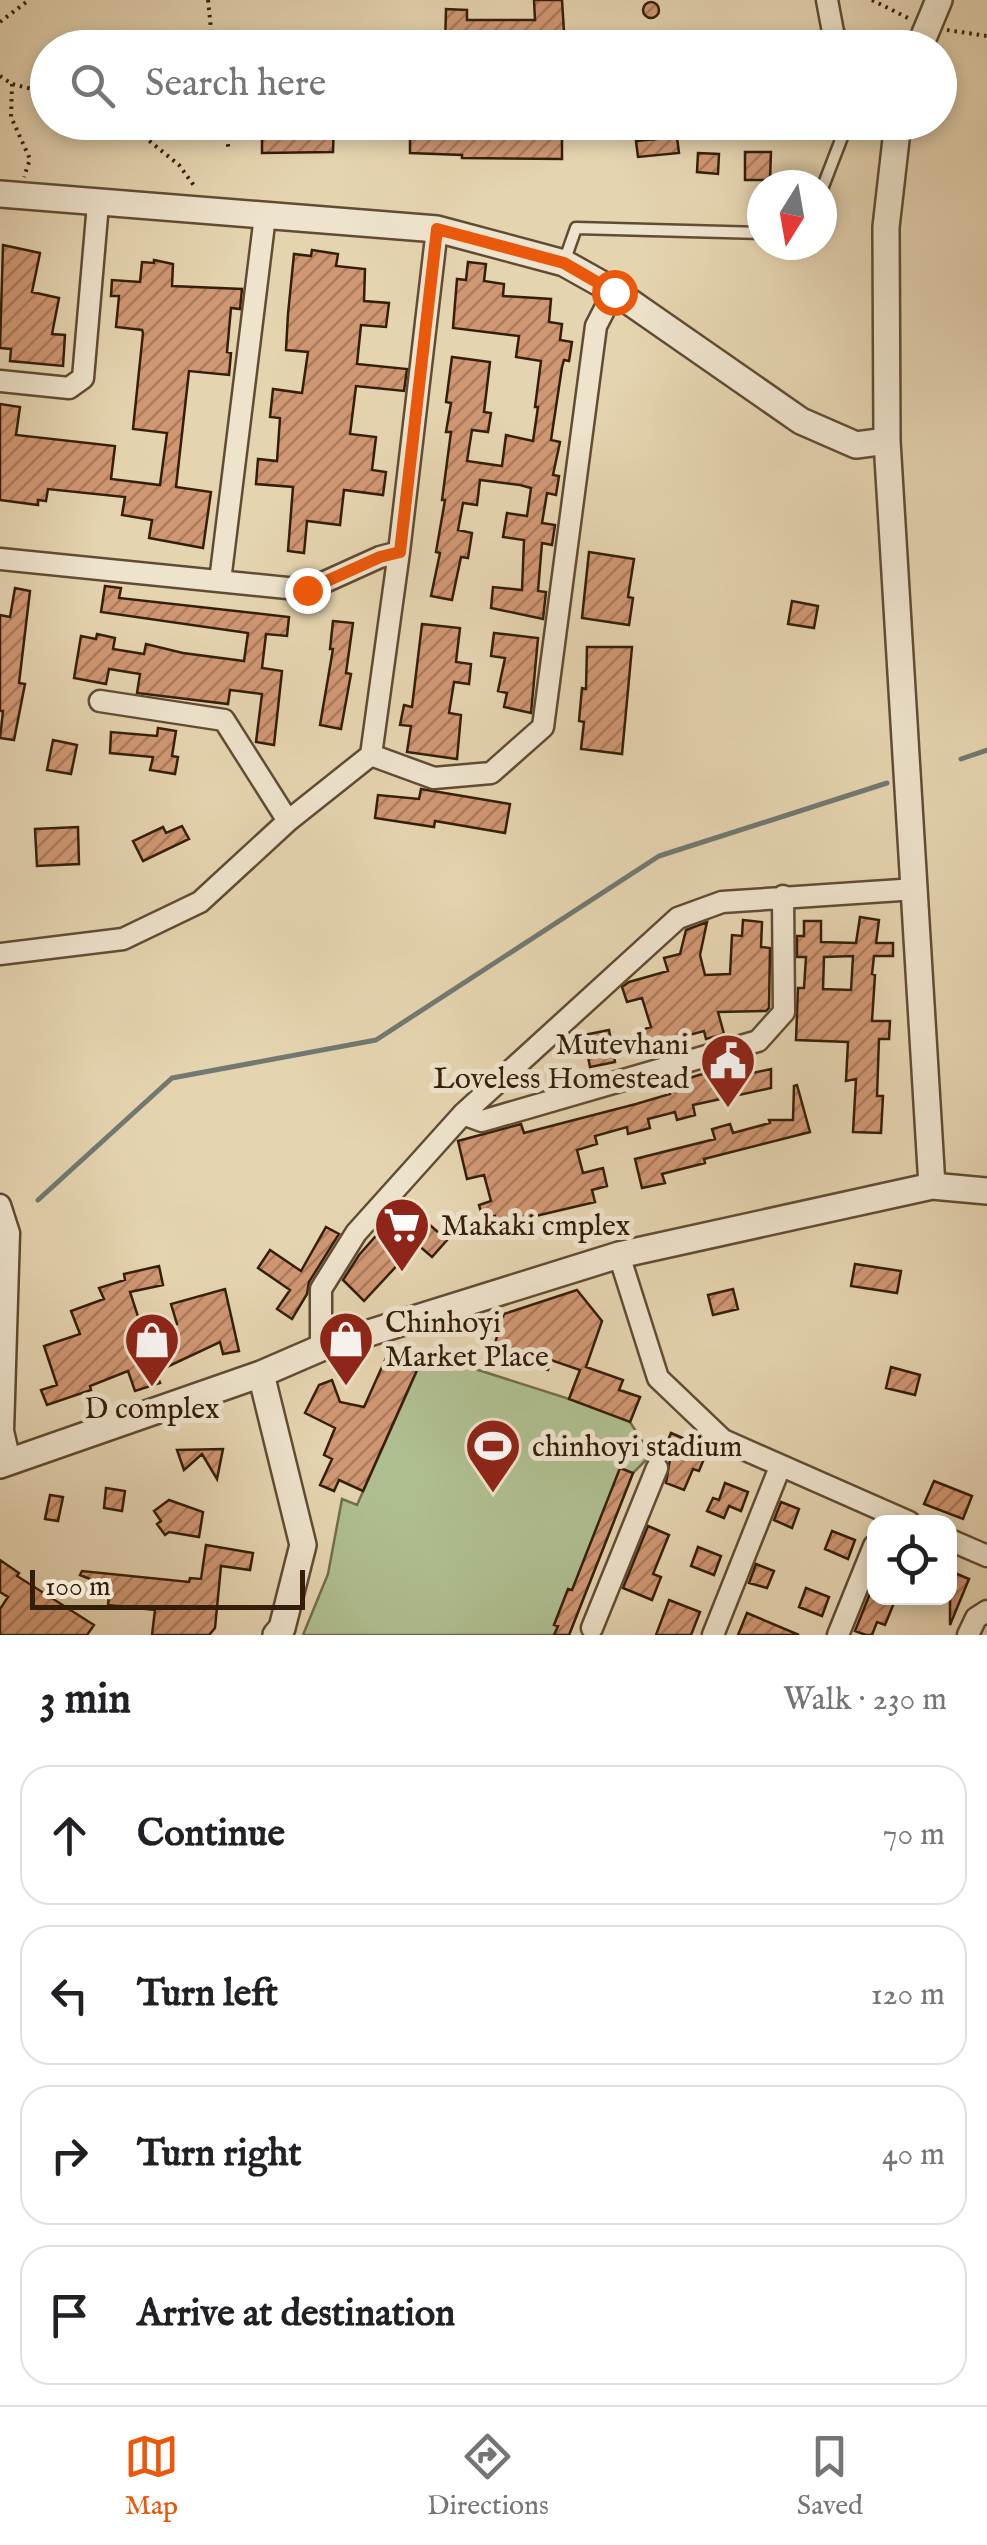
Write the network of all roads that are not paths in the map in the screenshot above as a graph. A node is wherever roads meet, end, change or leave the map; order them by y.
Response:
1 (826, 0) edge
2 (939, 0) edge
3 (833, 30) edge
4 (925, 30) edge
5 (841, 140) edge
6 (896, 140) edge
7 (829, 170) edge
8 (8, 195) edge
9 (98, 204) junction
10 (264, 216) junction
11 (437, 229) junction
12 (747, 233) edge
13 (564, 263) junction
14 (614, 292) junction
15 (0, 381) edge
16 (887, 441) junction
17 (400, 552) junction
18 (0, 559) edge
19 (220, 581) junction
20 (100, 701) dead end
21 (371, 756) junction
22 (288, 821) junction
23 (916, 890) junction
24 (784, 896) junction
25 (0, 954) edge
26 (463, 1114) junction
27 (932, 1186) junction
28 (987, 1190) edge
29 (0, 1205) edge
30 (619, 1255) junction
31 (321, 1348) junction
32 (261, 1374) junction
33 (5, 1463) edge
34 (780, 1467) junction
35 (657, 1468) dead end
36 (880, 1515) edge
37 (957, 1543) edge
38 (987, 1556) edge
39 (867, 1563) edge
40 (987, 1611) edge
41 (596, 1633) edge
42 (276, 1635) edge
43 (713, 1635) edge
44 (838, 1635) edge
45 (968, 1635) edge

1 - 3 street
2 - 4 street
5 - 7 lane
6 - 16 street
8 - 9 street
9 - 10 street
9 - 15 street
10 - 11 street
10 - 19 street
11 - 13 street
11 - 17 street
12 - 13 lane
13 - 14 street
14 - 16 street
14 - 21 street
16 - 23 street
17 - 19 street
17 - 21 street
18 - 19 street
20 - 22 street
21 - 22 street
22 - 25 street
23 - 24 street
23 - 27 street
24 - 26 street
24 - 26 street
26 - 31 street
27 - 28 street
27 - 30 street
29 - 33 street
30 - 31 street
30 - 34 street
31 - 32 street
32 - 33 street
32 - 42 street
34 - 36 street
34 - 43 street
35 - 41 street
37 - 38 street
39 - 44 street
40 - 45 street

